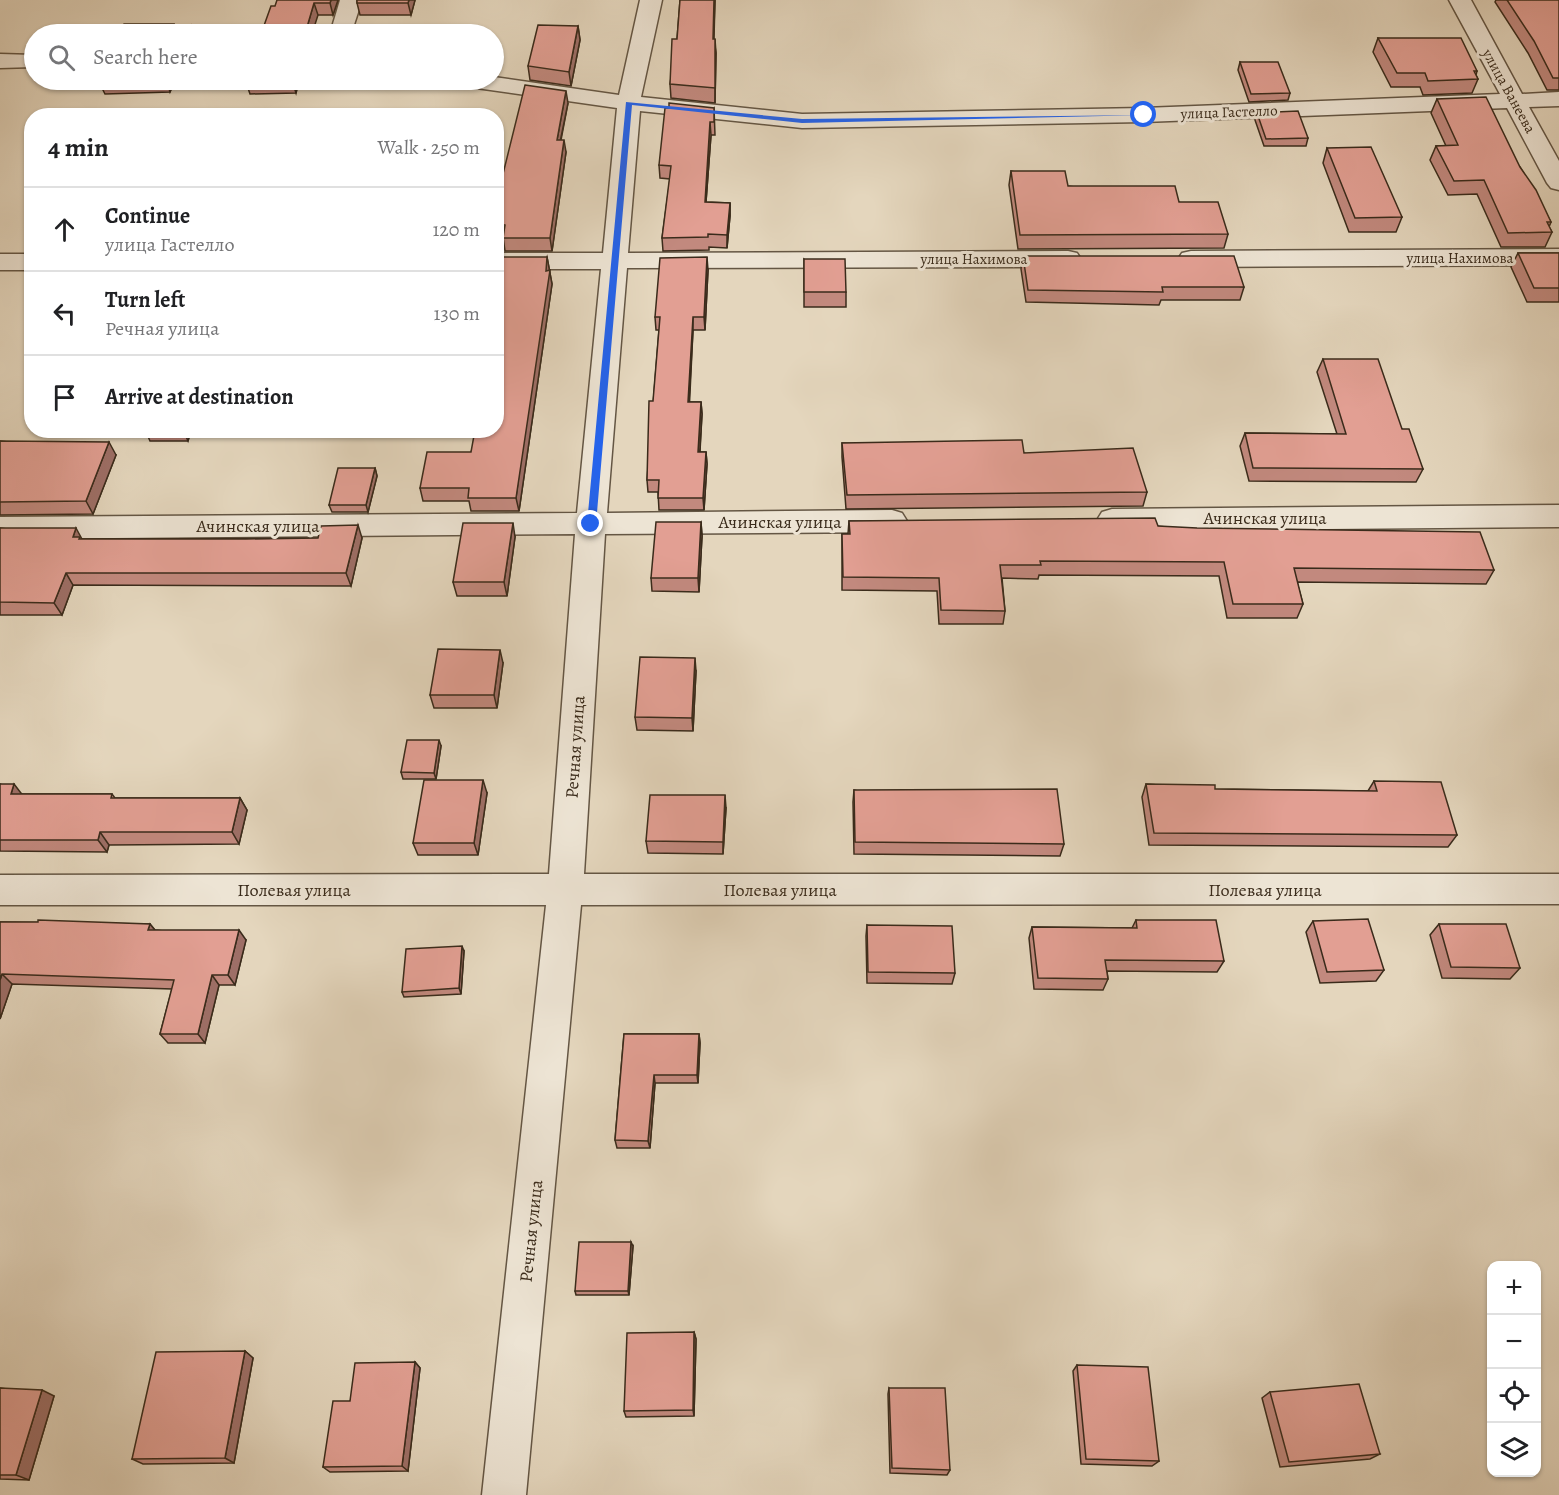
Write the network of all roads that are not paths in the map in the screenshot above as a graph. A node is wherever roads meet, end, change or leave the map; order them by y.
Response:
1 (351, 0) edge
2 (651, 0) edge
3 (1460, 0) edge
4 (344, 24) edge
5 (0, 61) edge
6 (24, 61) edge
7 (504, 85) edge
8 (1513, 99) junction
9 (1559, 99) edge
10 (629, 103) junction
11 (1559, 183) edge
12 (1559, 257) edge
13 (1093, 259) edge
14 (1164, 259) edge
15 (504, 261) edge
16 (614, 261) junction
17 (0, 262) edge
18 (24, 262) edge
19 (1559, 516) edge
20 (1081, 520) edge
21 (914, 521) edge
22 (591, 524) junction
23 (0, 528) edge
24 (1559, 889) edge
25 (0, 890) edge
26 (565, 890) junction
27 (504, 1495) edge

1 - 4 street
2 - 10 street, Речная улица
3 - 8 street, улица Ванеева
5 - 6 street
7 - 10 street, улица Гастелло
8 - 9 street, улица Гастелло
8 - 10 street, улица Гастелло
8 - 11 street, улица Ванеева
10 - 16 street, Речная улица
12 - 14 street, улица Нахимова
13 - 16 street, улица Нахимова
15 - 16 street, улица Нахимова
16 - 22 street, Речная улица
17 - 18 street
19 - 20 street, Ачинская улица
21 - 22 street, Ачинская улица
22 - 23 street, Ачинская улица
22 - 26 street, Речная улица
24 - 26 street, Полевая улица
25 - 26 street, Полевая улица
26 - 27 street, Речная улица

